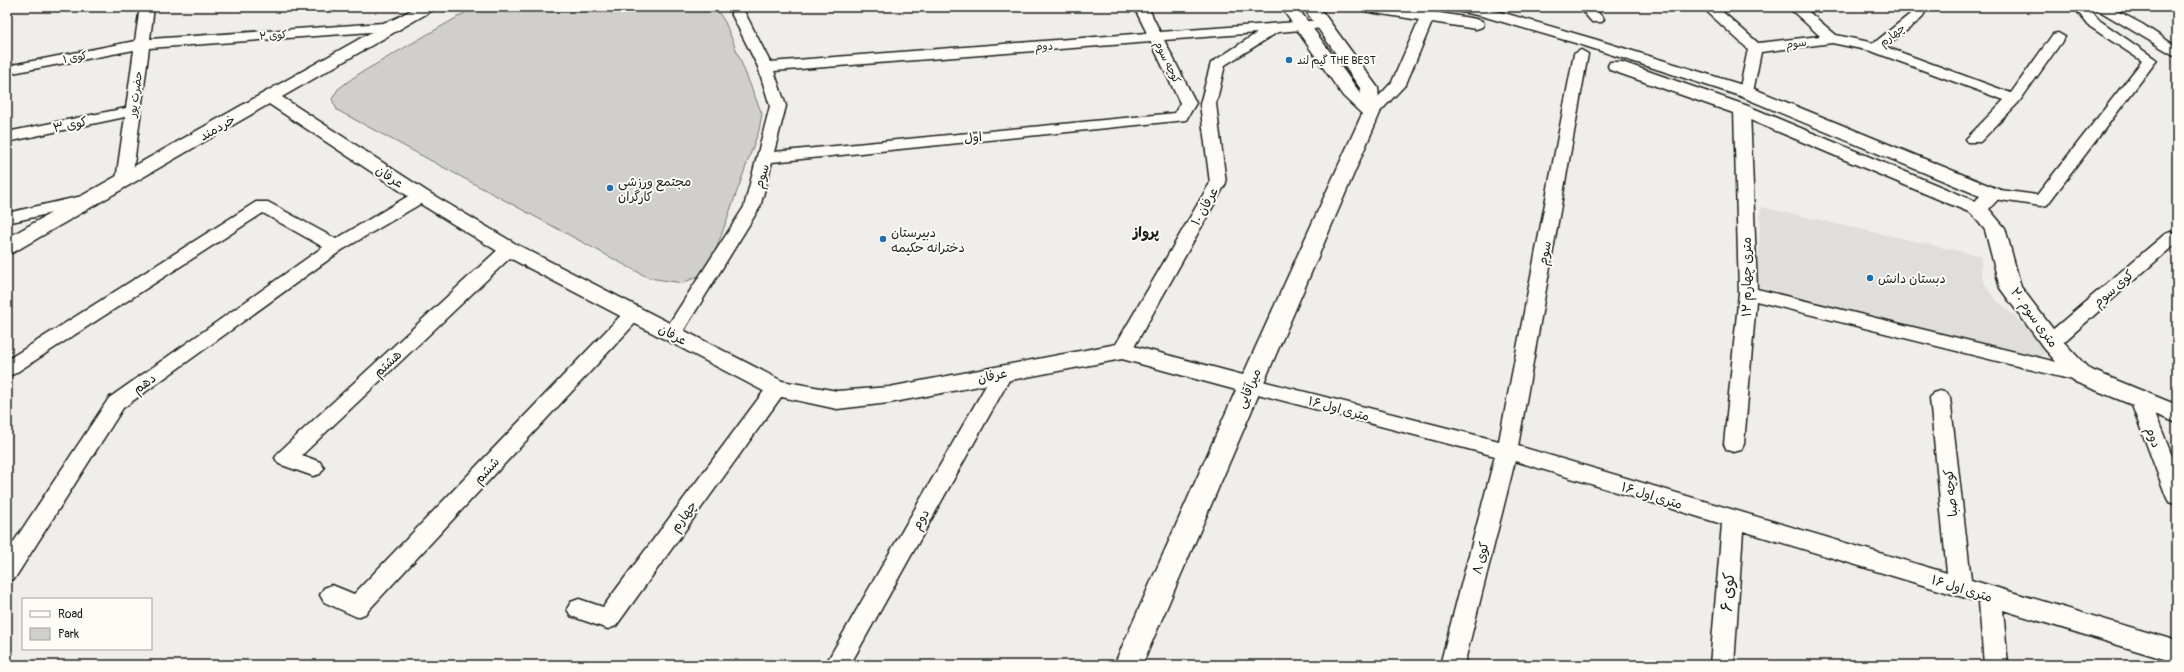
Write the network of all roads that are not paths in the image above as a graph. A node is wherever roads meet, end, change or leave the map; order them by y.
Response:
1 (147, 7) edge
2 (427, 7) edge
3 (735, 7) edge
4 (1141, 7) edge
5 (1289, 7) edge
6 (1312, 7) edge
7 (1369, 7) edge
8 (1457, 7) edge
9 (1586, 7) edge
10 (1709, 7) edge
11 (1795, 7) edge
12 (1920, 7) edge
13 (2081, 7) edge
14 (2100, 7) edge
15 (1428, 15) junction
16 (1597, 19) dead end
17 (403, 20) junction
18 (1324, 24) junction
19 (1302, 25) junction
20 (1274, 28) junction
21 (2058, 37) dead end
22 (1157, 38) junction
23 (1832, 39) junction
24 (142, 44) junction
25 (1755, 48) junction
26 (1876, 48) junction
27 (2177, 53) edge
28 (1581, 54) junction
29 (765, 67) junction
30 (7, 70) edge
31 (1746, 92) junction
32 (270, 97) junction
33 (2014, 99) junction
34 (1742, 110) junction
35 (133, 111) junction
36 (1371, 113) junction
37 (1181, 117) joint
38 (7, 138) edge
39 (1974, 139) dead end
40 (766, 158) junction
41 (124, 180) junction
42 (1993, 194) junction
43 (421, 196) junction
44 (91, 199) junction
45 (1978, 209) junction
46 (7, 218) edge
47 (2177, 241) edge
48 (336, 246) junction
49 (7, 247) edge
50 (510, 249) junction
51 (1748, 293) junction
52 (634, 313) junction
53 (672, 333) junction
54 (2050, 342) junction
55 (1122, 351) junction
56 (7, 369) edge
57 (1003, 373) junction
58 (2082, 375) junction
59 (1250, 385) junction
60 (777, 388) junction
61 (1940, 398) dead end
62 (2140, 400) junction
63 (2177, 414) edge
64 (1734, 444) dead end
65 (1507, 451) junction
66 (313, 468) dead end
67 (2177, 496) edge
68 (1733, 519) junction
69 (7, 570) edge
70 (1960, 587) junction
71 (332, 595) dead end
72 (1990, 596) junction
73 (579, 609) dead end
74 (2177, 652) edge
75 (837, 665) edge
76 (1128, 665) edge
77 (1452, 665) edge
78 (1722, 665) edge
79 (1996, 665) edge

1 - 24 street, حضرت پور
2 - 17 street, خردمند
3 - 29 street, سوم
4 - 22 street, کوچه سوم
5 - 19 street
6 - 18 street, میرآقایی
7 - 15 street
8 - 31 street
9 - 16 street
10 - 25 street
11 - 23 street, سوم
12 - 26 street, چهارم
13 - 42 street
14 - 27 street
15 - 28 street
15 - 36 street
17 - 24 street, کوی ۲
17 - 32 street, خردمند
18 - 19 street, دوم
18 - 36 street, میرآقایی
19 - 20 street, دوم
19 - 36 street
20 - 22 street, دوم
20 - 55 street, عرفان ۱۰
21 - 33 street
22 - 29 street, دوم
22 - 37 street, کوچه سوم
23 - 25 street, سوم
23 - 26 street, چهارم
24 - 30 street, کوی ۱
24 - 35 street, حضرت پور
25 - 31 street
26 - 33 street
28 - 34 street
28 - 65 street, سوم
29 - 40 street, سوم
31 - 42 street
32 - 41 street, خردمند
32 - 43 street, عرفان
33 - 39 street
34 - 45 street
34 - 51 street, ۱۲ متری چهارم
35 - 38 street, کوی ۳
35 - 41 street, حضرت پور
36 - 59 street, میرآقایی
37 - 40 street, اول
40 - 53 street, سوم
41 - 44 street, خردمند
42 - 45 street
43 - 48 street, دهم
43 - 50 street, عرفان
44 - 46 street
44 - 49 street, خردمند
45 - 54 street, ۲۰ متری سوم
47 - 54 street, کوی سوم
48 - 56 street
48 - 69 street, دهم
50 - 52 street, عرفان
50 - 66 street, هشتم
51 - 58 street
51 - 64 street, ۱۲ متری چهارم
52 - 53 street, عرفان
52 - 71 street, ششم
53 - 60 street, عرفان
54 - 58 street, ۲۰ متری سوم
55 - 57 street, عرفان
55 - 59 street, ۱۶ متری اول
57 - 60 street, عرفان
57 - 75 street, دوم
58 - 62 street, دوم
59 - 65 street, ۱۶ متری اول
59 - 76 street, میرآقایی
60 - 73 street, چهارم
61 - 70 street, کوچه صبا
62 - 63 street, دوم
62 - 67 street, دوم
65 - 68 street, ۱۶ متری اول
65 - 77 street, کوی ۸
68 - 70 street, ۱۶ متری اول
68 - 78 street, کوی ۶
70 - 72 street, ۱۶ متری اول
72 - 74 street, ۱۶ متری اول
72 - 79 street

